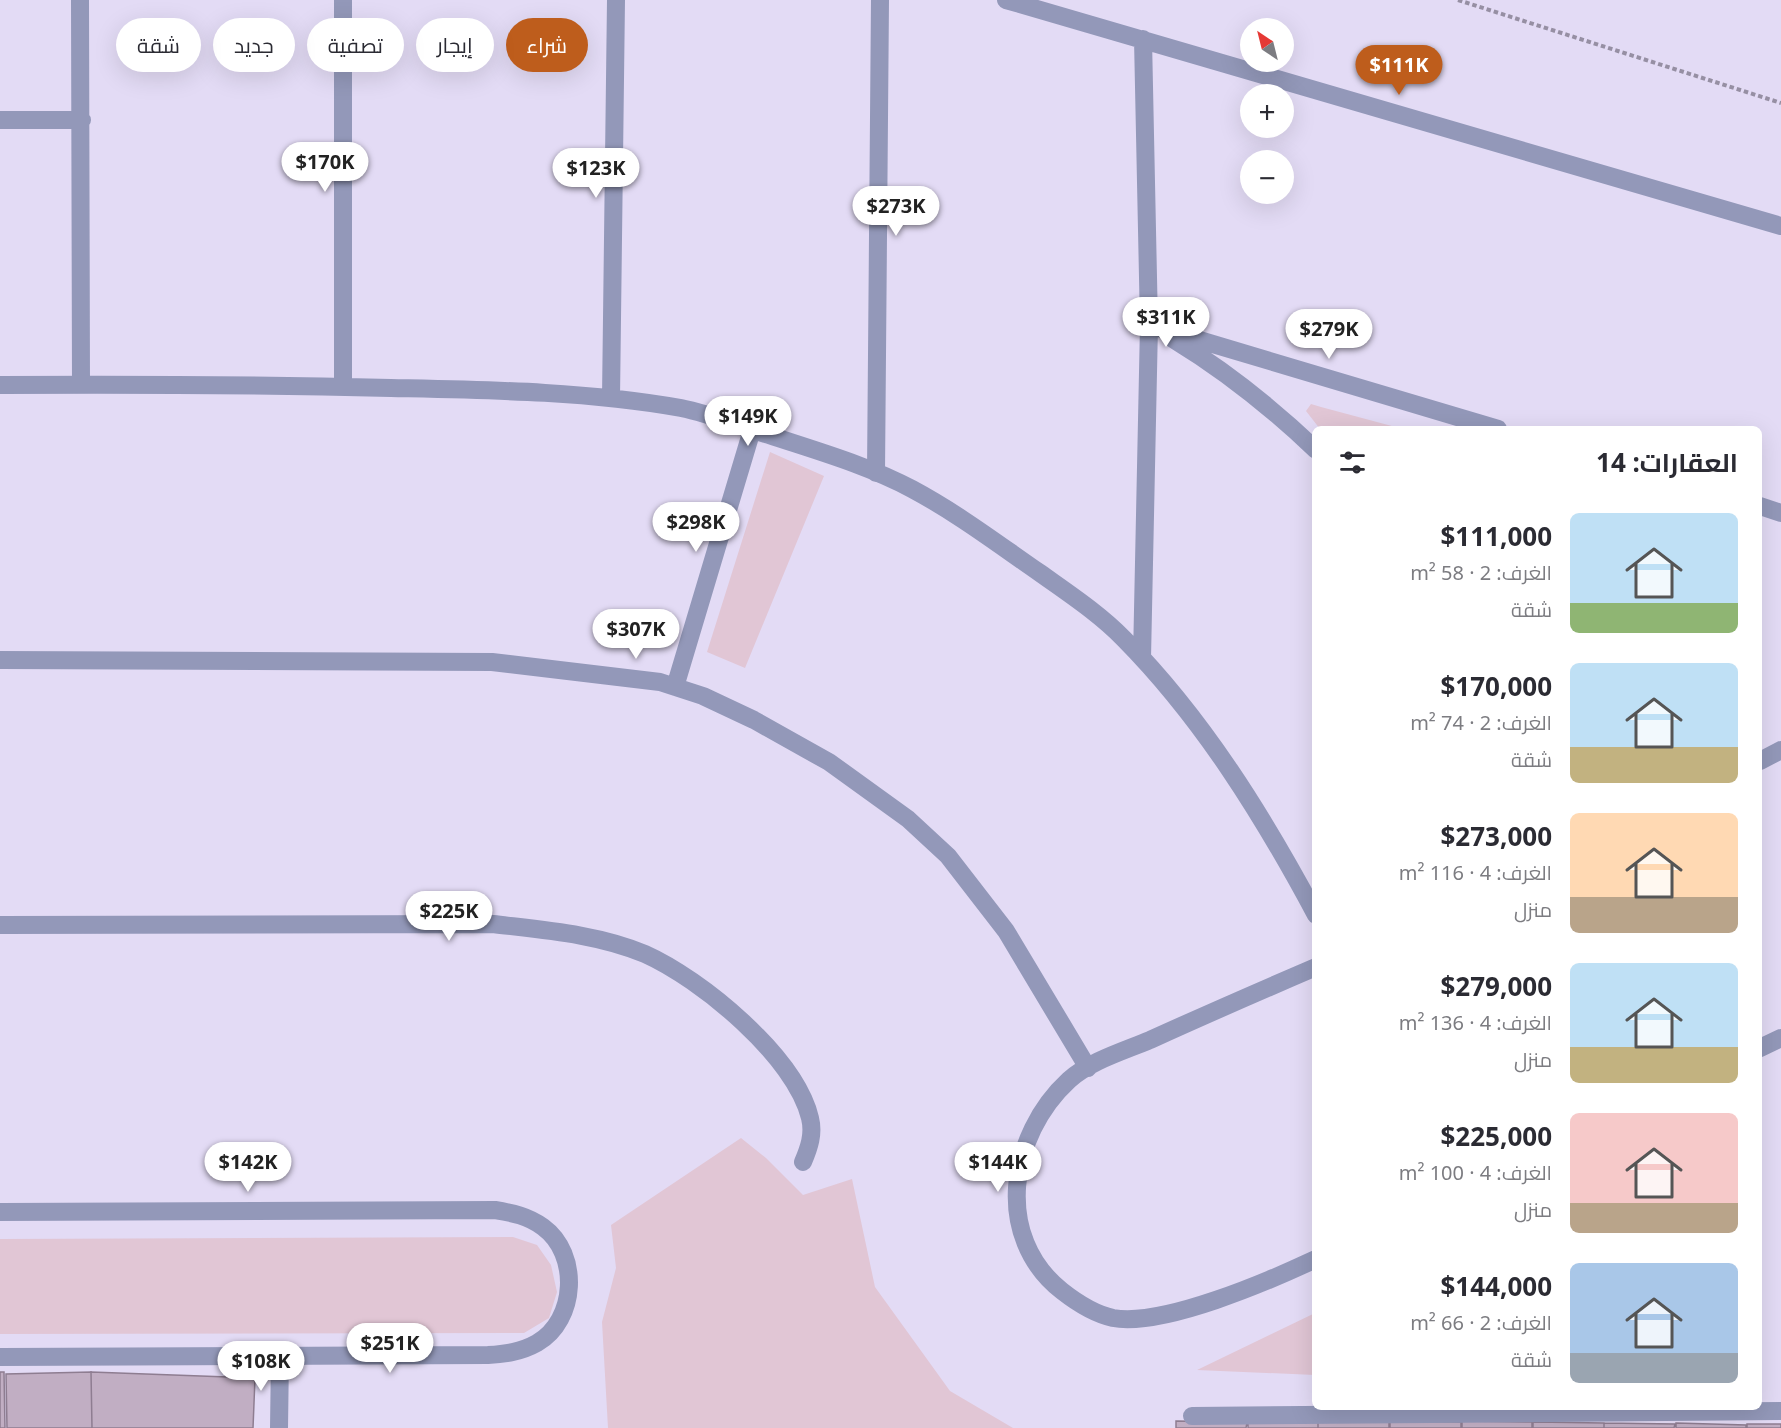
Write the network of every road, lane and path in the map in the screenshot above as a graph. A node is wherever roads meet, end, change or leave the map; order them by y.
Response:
1 (80, 0) edge
2 (343, 0) edge
3 (616, 0) edge
4 (880, 0) edge
5 (1006, 0) edge
6 (1458, 0) edge
7 (1143, 39) junction
8 (1781, 103) edge
9 (0, 120) edge
10 (82, 120) junction
11 (1781, 226) edge
12 (1149, 325) junction
13 (81, 384) junction
14 (0, 385) edge
15 (342, 387) junction
16 (611, 398) junction
17 (1488, 426) edge
18 (752, 430) junction
19 (1312, 446) edge
20 (876, 473) junction
21 (1762, 507) edge
22 (1781, 513) edge
23 (1142, 658) junction
24 (0, 660) edge
25 (675, 687) junction
26 (1781, 748) edge
27 (1762, 753) edge
28 (1762, 760) edge
29 (1312, 908) edge
30 (0, 925) edge
31 (1312, 969) edge
32 (1781, 1038) edge
33 (1762, 1047) edge
34 (1088, 1068) junction
35 (803, 1162) dead end
36 (0, 1212) edge
37 (1312, 1261) edge
38 (280, 1356) junction
39 (0, 1357) edge
40 (1629, 1410) edge
41 (1781, 1411) edge
42 (1192, 1416) dead end
43 (279, 1428) edge

1 - 10 street
2 - 15 street
3 - 16 street
4 - 20 street
5 - 7 street
6 - 8 path
7 - 11 street
7 - 12 street
9 - 10 street
10 - 13 street
12 - 17 street
12 - 19 street
12 - 23 street
13 - 14 street
13 - 15 street
15 - 16 street
16 - 18 street
18 - 20 street
18 - 25 street
20 - 23 street
21 - 22 street
23 - 29 street
24 - 25 street
25 - 34 street
26 - 27 street
26 - 28 street
30 - 35 street
31 - 34 street
32 - 33 street
34 - 37 street
36 - 38 street
38 - 39 street
38 - 43 street
40 - 41 street
40 - 42 street

